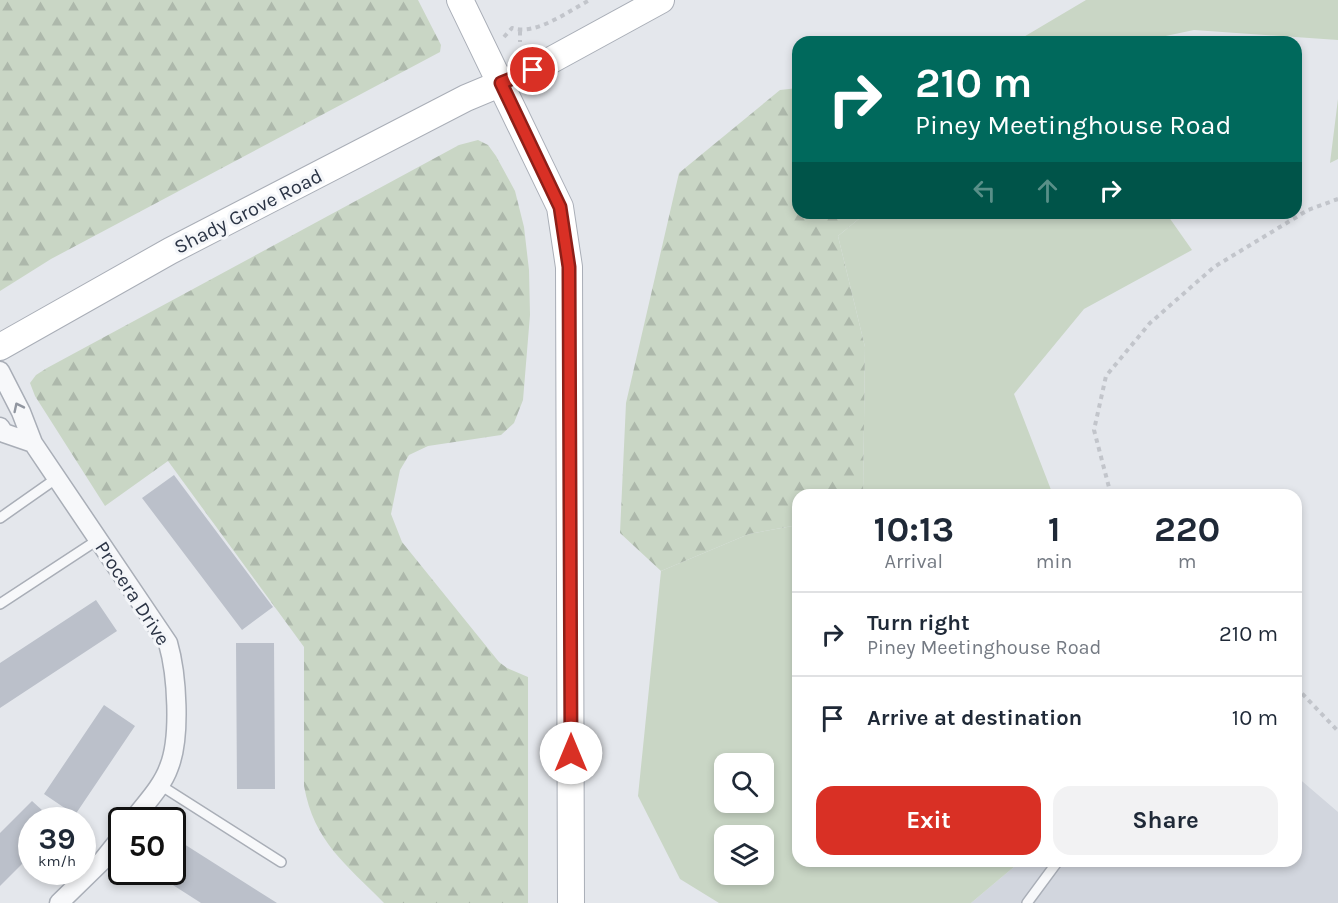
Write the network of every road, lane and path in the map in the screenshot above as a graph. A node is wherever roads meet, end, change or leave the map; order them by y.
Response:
1 (460, 0) edge
2 (590, 0) edge
3 (661, 0) edge
4 (520, 31) junction
5 (503, 37) dead end
6 (520, 42) dead end
7 (501, 83) junction
8 (1338, 199) edge
9 (1302, 214) edge
10 (1293, 219) edge
11 (0, 347) edge
12 (0, 371) edge
13 (0, 427) edge
14 (33, 443) junction
15 (57, 478) junction
16 (1109, 489) edge
17 (0, 518) edge
18 (99, 539) junction
19 (0, 604) edge
20 (1302, 693) edge
21 (1338, 731) edge
22 (160, 785) junction
23 (143, 807) edge
24 (108, 854) edge
25 (281, 862) dead end
26 (1054, 867) edge
27 (59, 903) edge
28 (571, 903) edge
29 (1027, 903) edge

1 - 7 main road
2 - 4 path
3 - 7 main road, Shady Grove Road
4 - 5 path
4 - 6 path
7 - 11 main road, Shady Grove Road
7 - 28 main road
8 - 9 path
10 - 16 path
14 -> 12 street, Procera Drive
13 - 14 street
14 - 15 street, Procera Drive
15 - 17 lane
15 - 18 street, Procera Drive
18 - 19 lane
18 - 22 street, Procera Drive
20 - 21 path
22 - 23 street, Procera Drive
22 - 25 lane
24 - 27 street
26 - 29 lane

